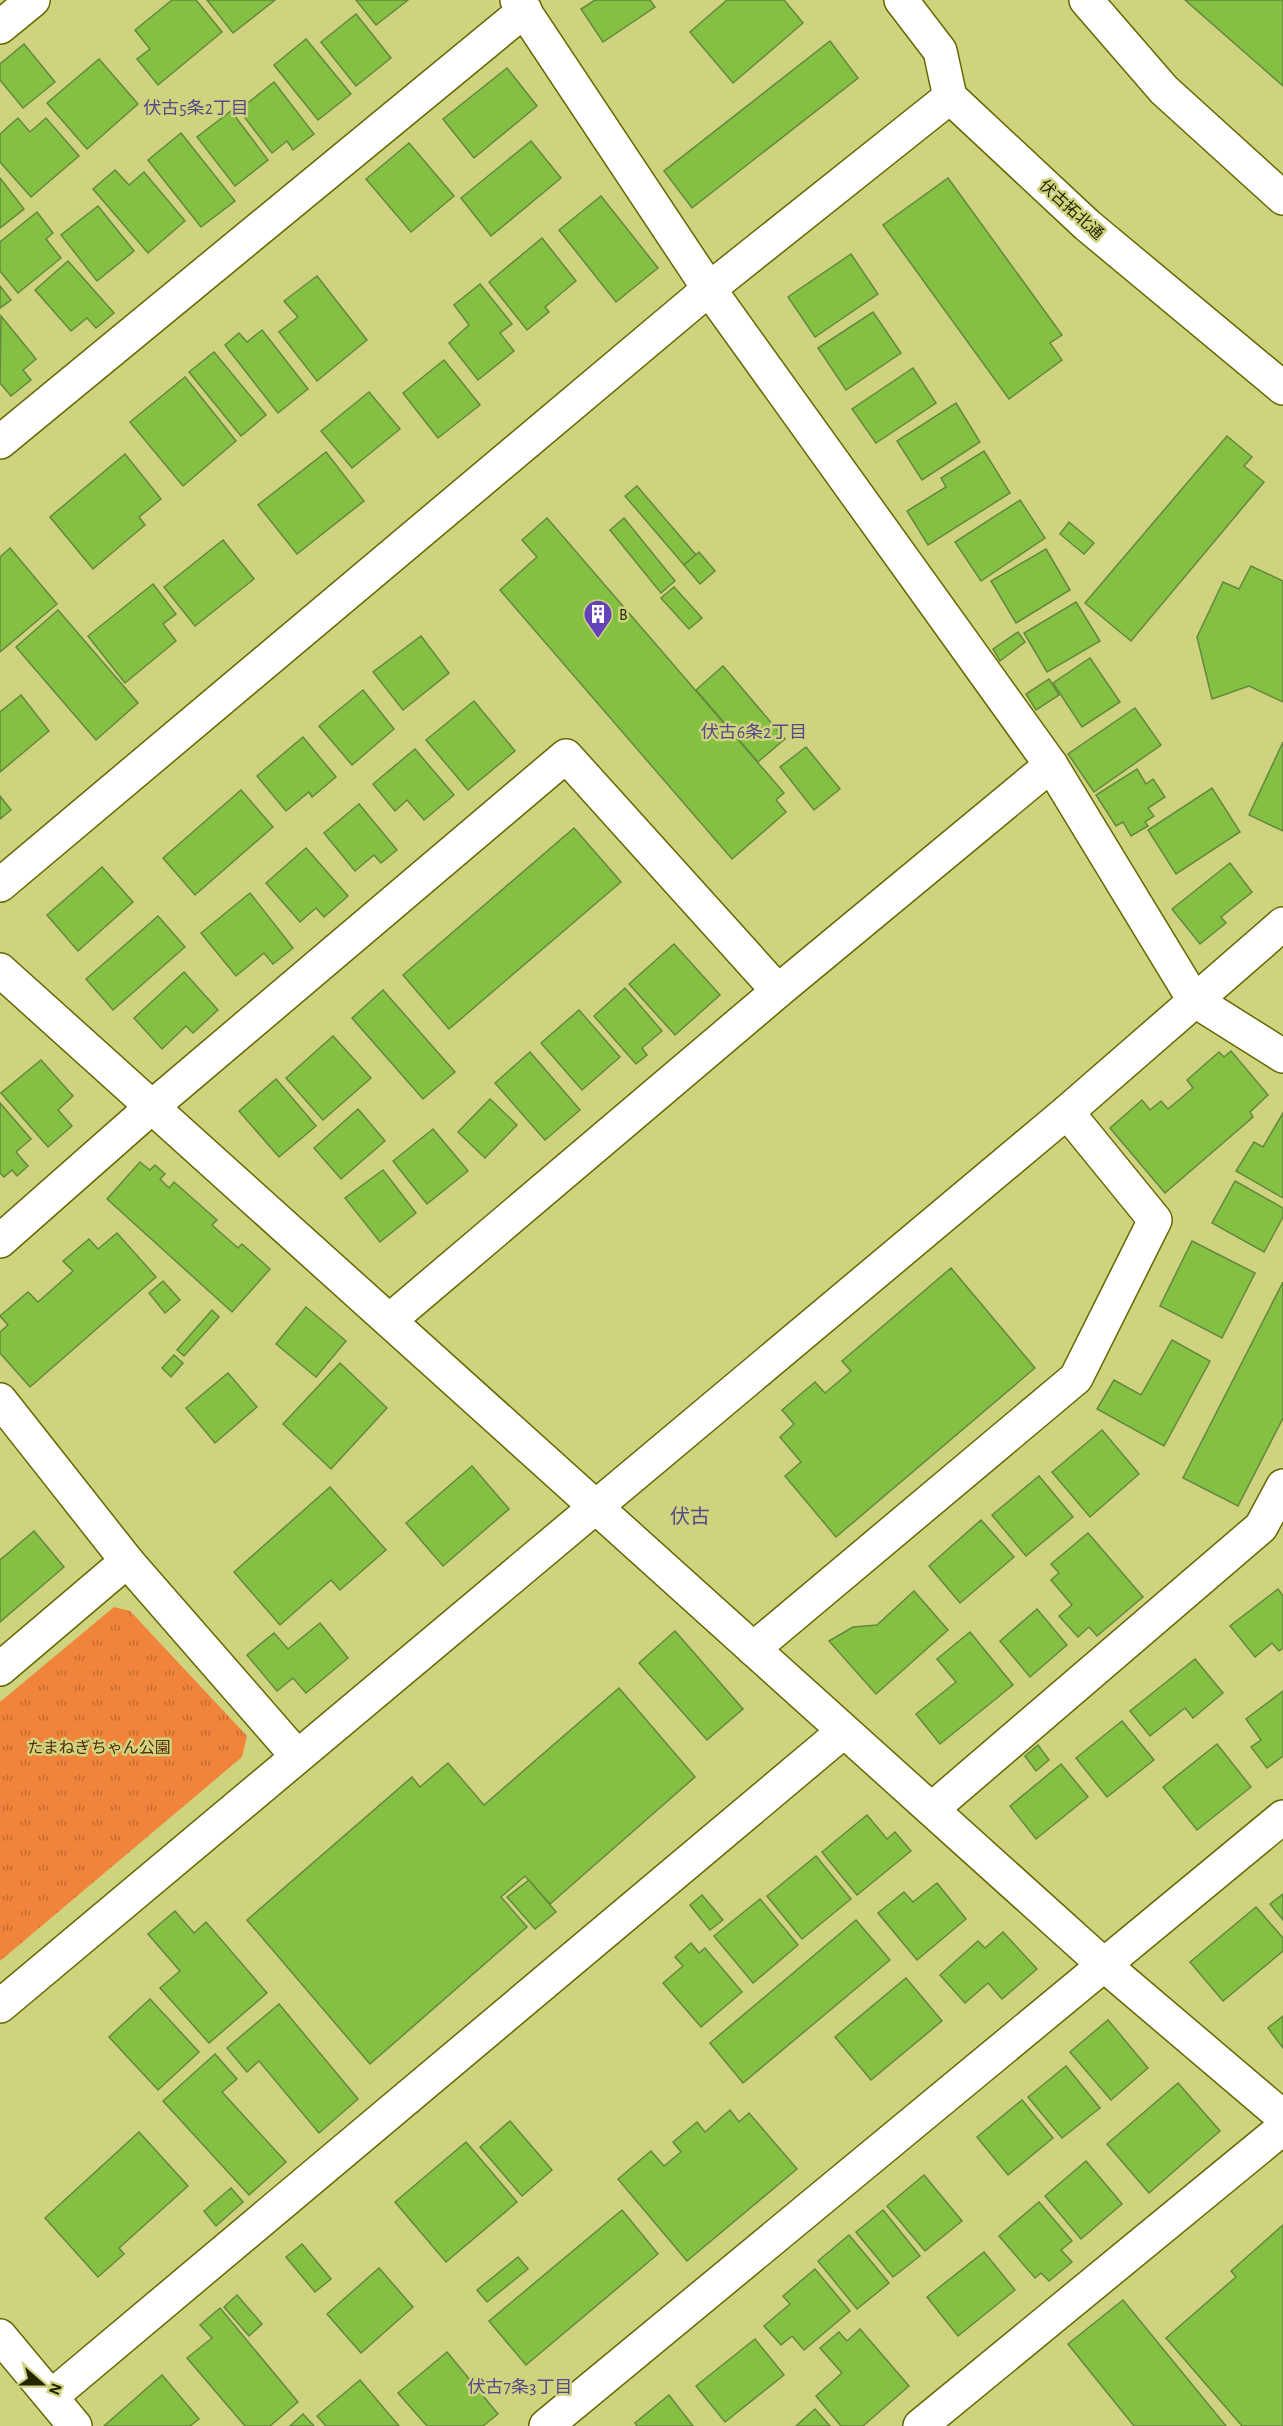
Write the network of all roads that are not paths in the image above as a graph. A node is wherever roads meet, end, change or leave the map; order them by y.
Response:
1 (33, 0) edge
2 (901, 0) edge
3 (1086, 0) edge
4 (521, 5) edge
5 (0, 27) edge
6 (950, 97) junction
7 (1283, 198) edge
8 (709, 289) junction
9 (1283, 388) edge
10 (0, 442) edge
11 (1051, 765) junction
12 (0, 885) edge
13 (1283, 924) edge
14 (0, 970) edge
15 (778, 991) junction
16 (1194, 1000) junction
17 (1283, 1056) edge
18 (153, 1106) junction
19 (1066, 1112) junction
20 (0, 1241) edge
21 (390, 1320) junction
22 (0, 1400) edge
23 (1283, 1486) edge
24 (596, 1507) junction
25 (127, 1562) junction
26 (753, 1649) junction
27 (0, 1670) edge
28 (844, 1731) junction
29 (297, 1756) junction
30 (932, 1809) junction
31 (1283, 1817) edge
32 (1103, 1964) junction
33 (0, 2006) edge
34 (1283, 2116) edge
35 (1283, 2128) edge
36 (0, 2336) edge
37 (52, 2396) junction
38 (75, 2426) edge
39 (546, 2426) edge
40 (920, 2426) edge

1 - 5 street
2 - 6 street
3 - 7 street
4 - 8 street
4 - 10 street
6 - 8 street
6 - 9 street, 伏古拓北通
8 - 11 street
8 - 12 street
11 - 15 street
11 - 16 street
13 - 16 street
14 - 18 street
15 - 18 street
15 - 21 street
16 - 17 street
16 - 19 street
18 - 20 street
18 - 21 street
19 - 24 street
19 - 26 street
21 - 24 street
22 - 25 street
23 - 30 street
24 - 26 street
24 - 29 street
25 - 27 street
25 - 29 street
26 - 28 street
28 - 30 street
28 - 37 street
29 - 33 street
30 - 32 street
31 - 32 street
32 - 34 street
32 - 39 street
35 - 40 street
36 - 37 street
37 - 38 street

